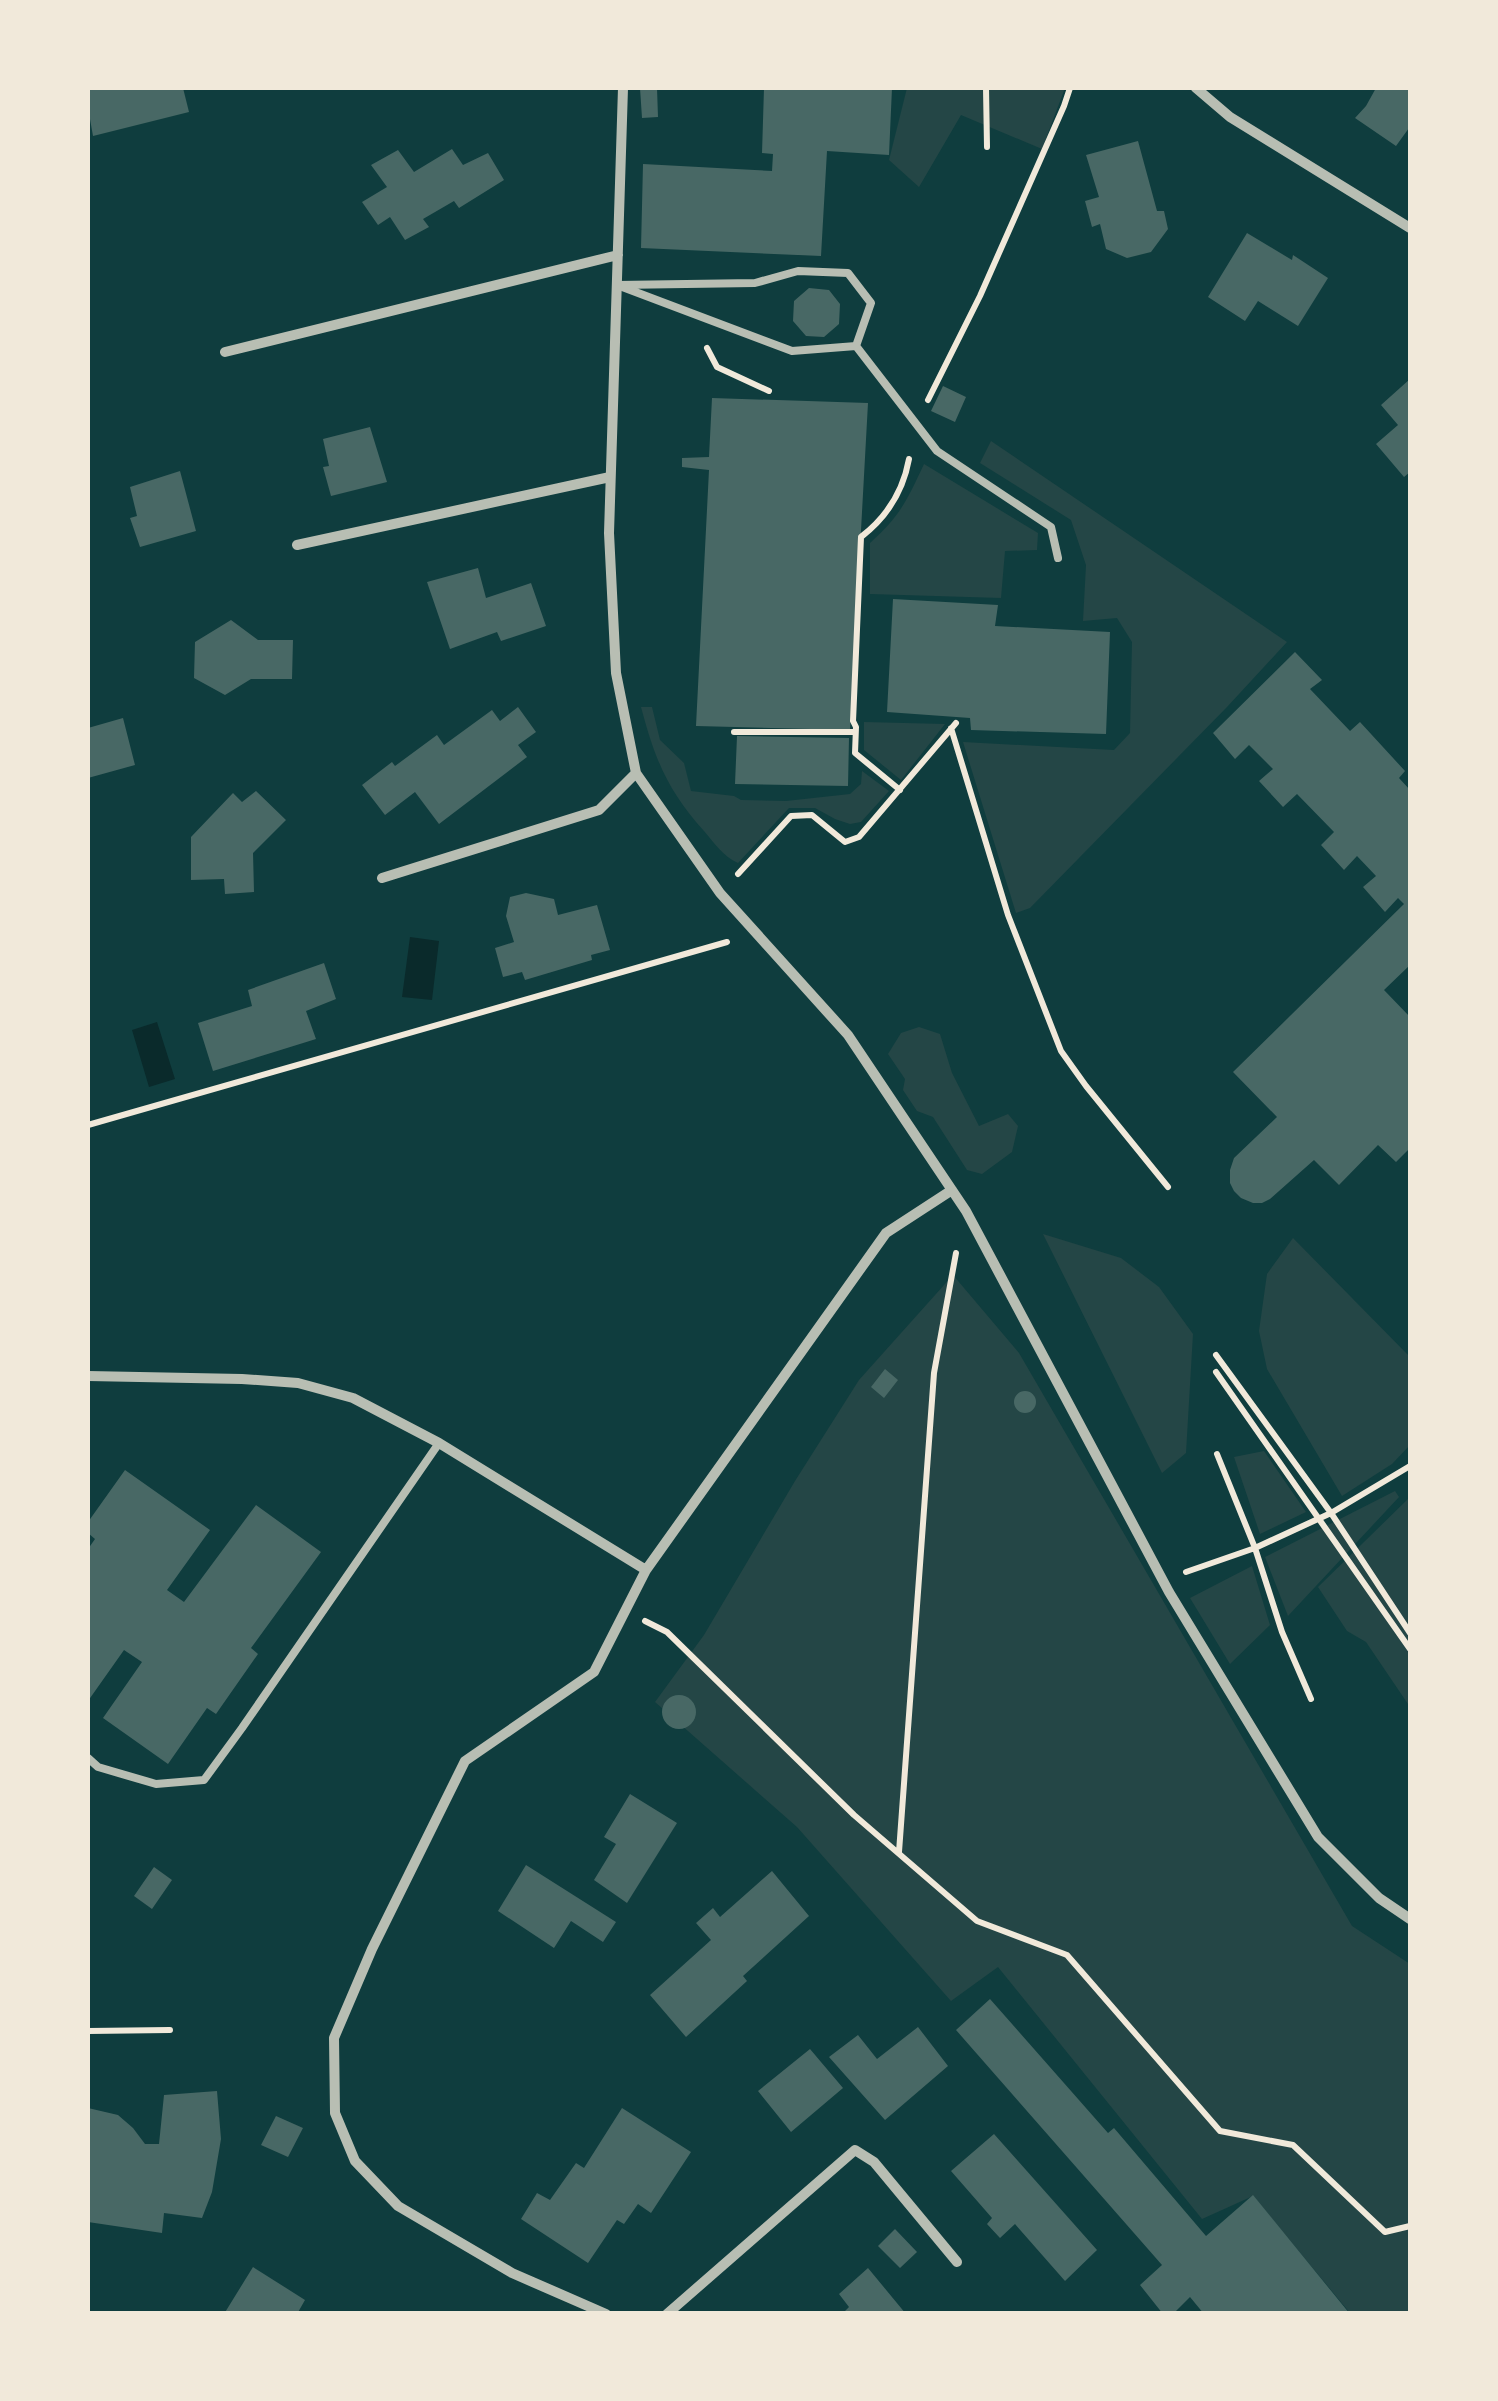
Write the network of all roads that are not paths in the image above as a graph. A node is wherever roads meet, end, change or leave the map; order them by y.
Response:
1 (623, 88) edge
2 (1196, 88) edge
3 (1410, 228) edge
4 (618, 255) junction
5 (616, 285) junction
6 (856, 346) junction
7 (225, 352) dead end
8 (610, 477) junction
9 (297, 544) dead end
10 (1058, 558) dead end
11 (636, 774) junction
12 (382, 878) dead end
13 (952, 1190) junction
14 (88, 1376) edge
15 (439, 1443) junction
16 (646, 1570) junction
17 (88, 1758) edge
18 (1410, 1919) edge
19 (957, 2262) dead end
20 (606, 2314) edge
21 (667, 2314) edge

1 - 4 street
2 - 3 street
4 - 5 street
4 - 7 street
5 - 6 lane
5 - 6 lane
5 - 8 street
6 - 10 lane
8 - 9 street
8 - 11 street
11 - 12 street
11 - 13 street
13 - 16 street
13 - 18 street
14 - 15 street
15 - 16 street
15 - 17 lane
16 - 20 street
19 - 21 street

